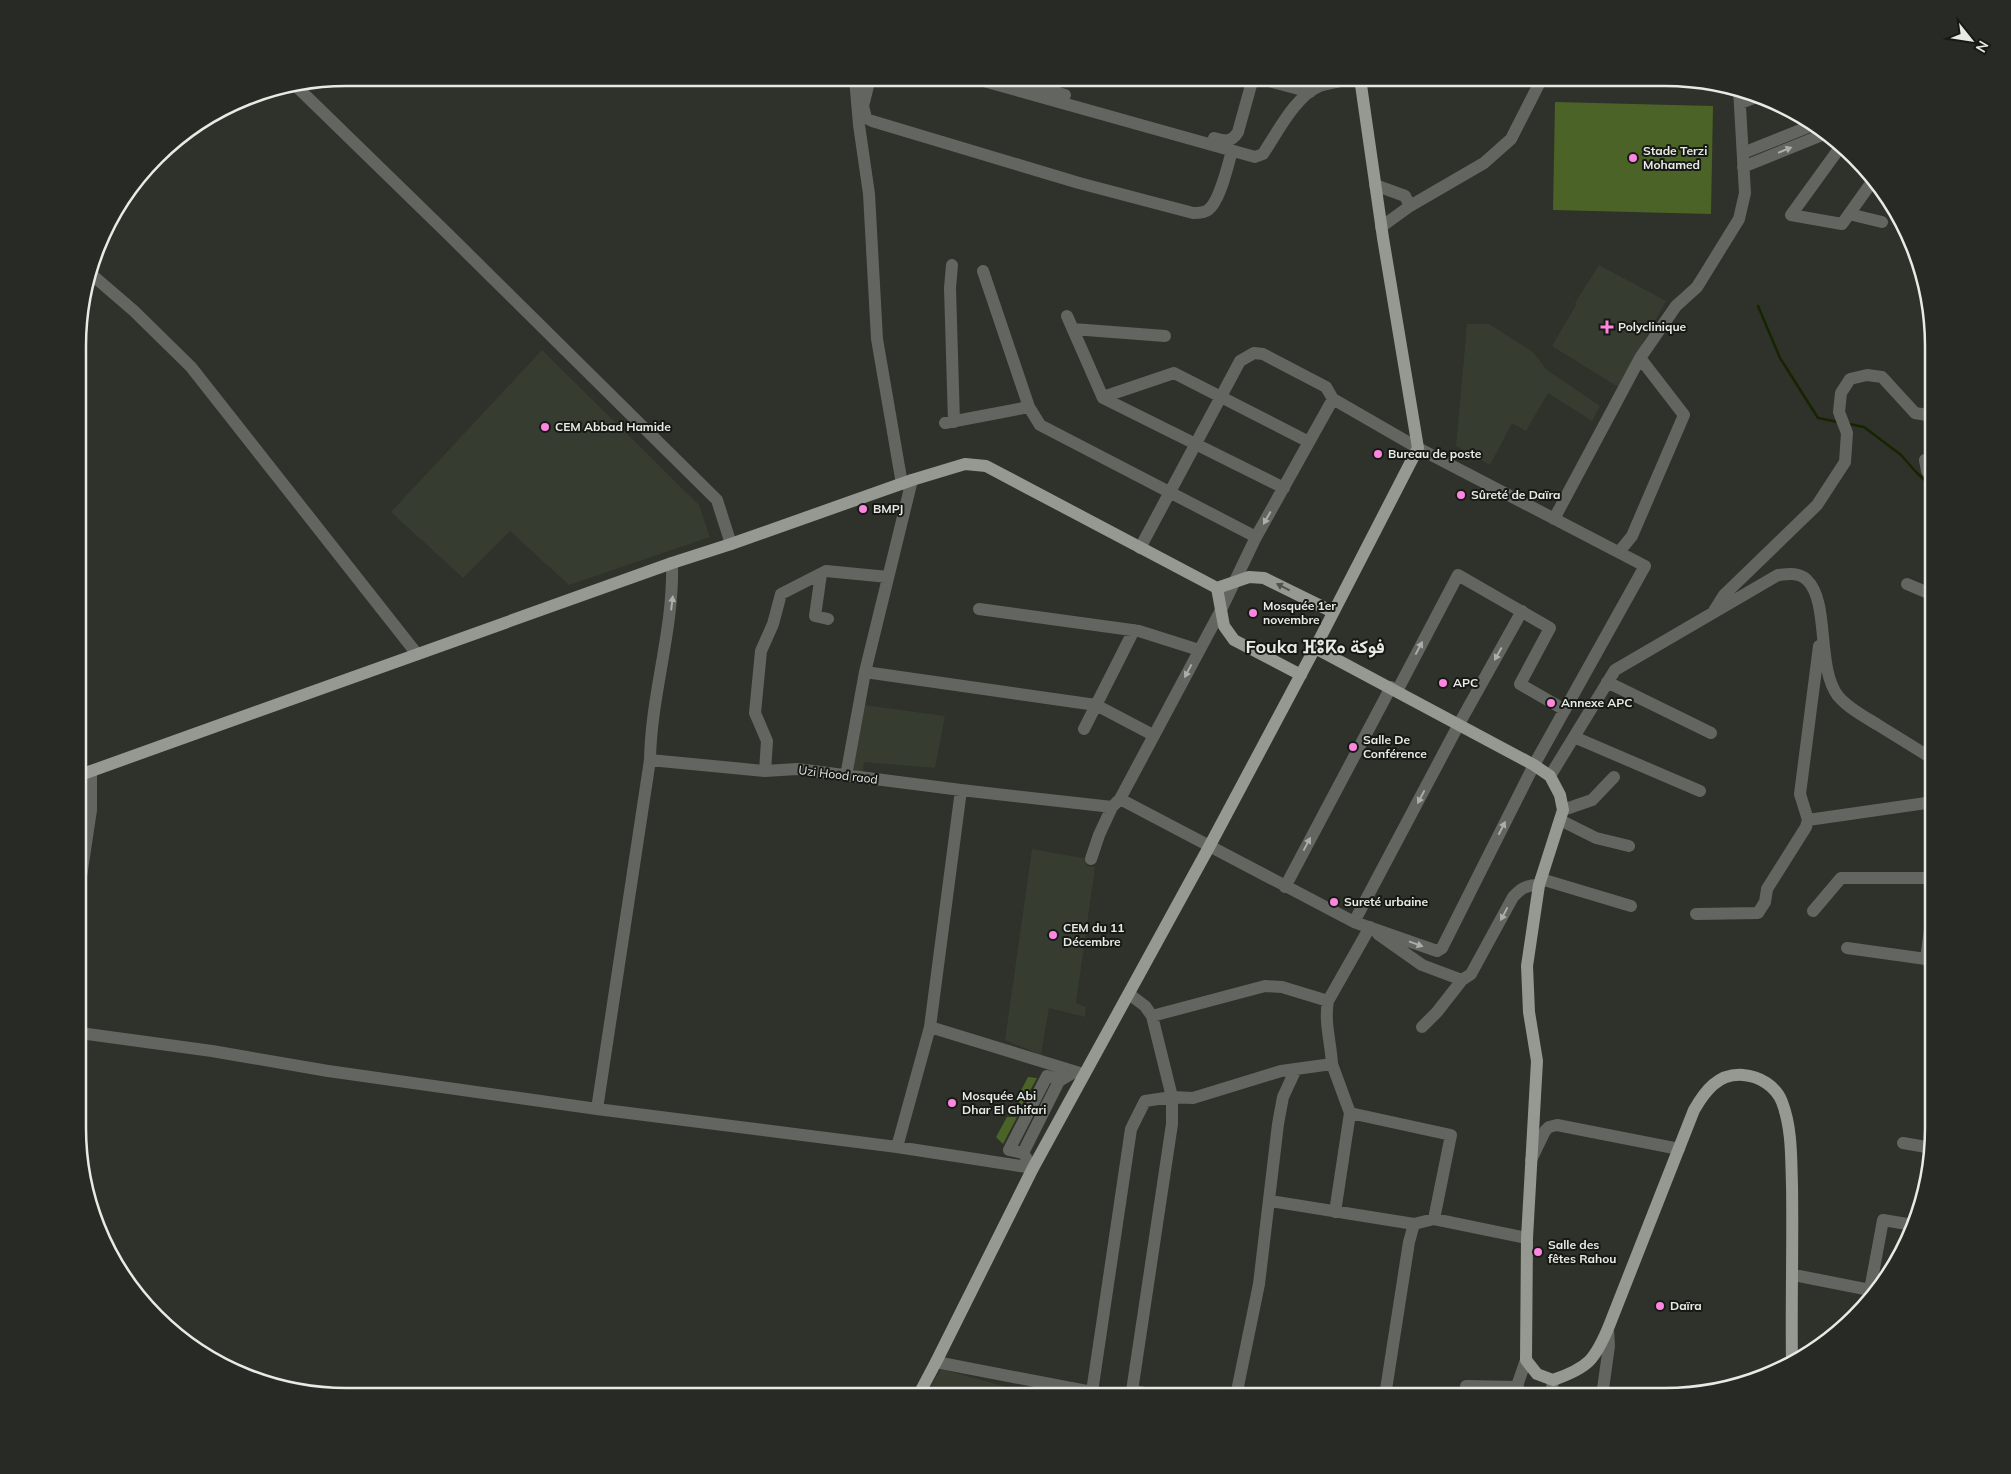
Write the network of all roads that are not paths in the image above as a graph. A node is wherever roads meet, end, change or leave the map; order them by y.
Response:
1 (856, 86) edge
2 (868, 86) edge
3 (1002, 86) edge
4 (1035, 86) edge
5 (1251, 86) edge
6 (1288, 86) edge
7 (1320, 86) edge
8 (1361, 86) edge
9 (1538, 86) edge
10 (300, 90) edge
11 (1310, 92) junction
12 (1740, 98) edge
13 (1806, 128) edge
14 (1819, 137) edge
15 (1232, 150) junction
16 (1837, 152) edge
17 (1743, 153) junction
18 (1744, 167) junction
19 (1375, 185) junction
20 (1869, 186) edge
21 (1410, 206) junction
22 (1849, 214) junction
23 (1882, 222) dead end
24 (1381, 227) junction
25 (952, 265) dead end
26 (983, 271) dead end
27 (95, 278) edge
28 (1067, 316) dead end
29 (1073, 329) junction
30 (1165, 336) dead end
31 (1640, 358) junction
32 (1103, 397) junction
33 (1221, 398) junction
34 (1333, 399) junction
35 (1029, 407) junction
36 (1925, 415) edge
37 (1309, 442) junction
38 (1196, 444) junction
39 (1418, 448) junction
40 (907, 482) junction
41 (1284, 488) junction
42 (1170, 493) junction
43 (1554, 519) junction
44 (1256, 537) junction
45 (731, 544) junction
46 (1140, 548) junction
47 (1618, 552) junction
48 (672, 563) junction
49 (821, 574) junction
50 (888, 577) junction
51 (1235, 581) junction
52 (1908, 584) dead end
53 (1217, 588) junction
54 (1925, 591) edge
55 (979, 609) dead end
56 (1221, 610) junction
57 (1522, 611) junction
58 (1333, 612) junction
59 (1713, 612) junction
60 (828, 619) dead end
61 (1134, 630) junction
62 (1821, 632) junction
63 (1315, 648) junction
64 (1199, 650) junction
65 (417, 654) junction
66 (865, 672) junction
67 (1301, 675) junction
68 (1608, 682) junction
69 (1394, 689) junction
70 (1096, 705) junction
71 (1565, 710) junction
72 (1459, 724) junction
73 (1084, 729) dead end
74 (1711, 733) dead end
75 (1153, 735) junction
76 (1574, 737) junction
77 (1925, 754) edge
78 (650, 760) junction
79 (1534, 765) junction
80 (765, 772) junction
81 (86, 773) edge
82 (846, 776) junction
83 (1550, 776) junction
84 (1614, 777) dead end
85 (86, 779) edge
86 (961, 790) junction
87 (1700, 790) dead end
88 (1116, 803) junction
89 (1925, 803) edge
90 (1561, 815) junction
91 (1808, 820) junction
92 (86, 843) edge
93 (1209, 846) junction
94 (1629, 846) dead end
95 (1091, 859) dead end
96 (1925, 878) edge
97 (1540, 882) junction
98 (1284, 887) junction
99 (1631, 906) dead end
100 (1814, 911) dead end
101 (1696, 914) dead end
102 (1354, 922) junction
103 (1370, 927) junction
104 (1847, 948) dead end
105 (1925, 959) edge
106 (1462, 980) junction
107 (1129, 994) junction
108 (1328, 1001) junction
109 (1152, 1016) junction
110 (930, 1027) junction
111 (1422, 1027) dead end
112 (86, 1034) edge
113 (1332, 1064) junction
114 (1296, 1069) junction
115 (1078, 1073) junction
116 (1172, 1097) junction
117 (597, 1109) junction
118 (1350, 1113) junction
119 (1903, 1143) dead end
120 (897, 1147) junction
121 (1924, 1147) edge
122 (1679, 1149) junction
123 (1531, 1160) junction
124 (1033, 1168) junction
125 (1270, 1201) junction
126 (1335, 1212) junction
127 (1434, 1218) junction
128 (1414, 1224) junction
129 (1906, 1225) edge
130 (1527, 1238) junction
131 (1799, 1276) dead end
132 (1871, 1286) edge
133 (1868, 1290) edge
134 (1608, 1329) junction
135 (1792, 1355) edge
136 (1526, 1360) junction
137 (936, 1362) junction
138 (1553, 1380) junction
139 (922, 1388) edge
140 (1071, 1388) edge
141 (1093, 1388) edge
142 (1129, 1388) edge
143 (1238, 1388) edge
144 (1386, 1388) edge
145 (1466, 1388) edge
146 (1478, 1388) edge
147 (1518, 1388) edge
148 (1552, 1388) edge
149 (1603, 1388) edge

1 - 40 street
2 - 15 street
3 - 15 street
4 - 5 street
6 - 11 street
7 - 11 street
8 - 19 main road
9 - 21 street
10 - 45 street
11 - 15 street
12 - 17 street
13 - 17 street
18 -> 14 street
16 - 22 street
17 - 18 street
18 - 31 street
19 - 21 street
19 - 24 main road
20 - 22 street
21 - 24 street
22 - 23 street
24 - 39 main road
25 - 35 street
26 - 35 street
27 - 65 street
28 - 29 street
29 - 30 street
29 - 32 street
31 - 43 street
31 - 47 street
32 - 33 street
32 - 38 street
33 - 34 street
33 - 37 street
33 - 38 street
34 - 37 street
34 - 39 street
35 - 42 street
36 - 59 street
37 - 41 street
38 - 41 street
38 - 42 street
39 - 43 street
39 - 58 main road
40 - 45 main road
40 - 46 main road
40 - 50 street
41 -> 44 street
42 - 44 street
42 - 46 street
43 - 47 street
44 - 51 street
45 - 48 main road
46 - 53 main road
47 - 71 street
48 - 65 main road
78 -> 48 street
49 - 50 street
49 - 60 street
49 - 80 street
50 - 66 street
51 - 53 main road
51 - 56 street
58 -> 51 main road
52 - 54 street
53 - 56 main road
55 - 61 street
56 - 64 street
56 - 67 main road
69 -> 57 street
57 - 71 street
57 -> 72 street
58 - 63 main road
59 - 62 street
59 - 68 street
61 - 64 street
61 - 70 street
62 - 77 street
62 - 91 street
63 - 67 main road
63 - 69 main road
64 -> 75 street
65 - 81 main road
66 - 70 street
66 - 82 street
67 - 93 main road
68 - 74 street
68 - 76 street
69 - 72 main road
98 -> 69 street
70 - 73 street
70 - 75 street
71 - 79 street
72 - 79 main road
72 -> 102 street
75 - 88 street
76 - 83 street
76 - 87 street
78 - 80 street, Uzi Hood raod
78 - 117 street
79 - 83 main road
103 -> 79 street, Uzi Hood raod
80 - 82 street, Uzi Hood raod
82 - 86 street, Uzi Hood raod
83 - 90 main road
84 - 90 street
85 - 92 street
86 - 88 street, Uzi Hood raod
86 - 110 street
88 - 93 street, Uzi Hood raod
88 - 95 street
89 - 91 street
90 - 94 street
90 - 97 main road
91 - 101 street
93 - 98 street, Uzi Hood raod
93 - 107 main road
96 - 100 street
97 - 99 street
97 -> 106 street
97 - 123 main road
98 - 102 street, Uzi Hood raod
102 - 103 street, Uzi Hood raod
103 - 106 street
103 - 108 street
104 - 105 street
106 - 111 street
107 - 109 street
107 - 115 main road
108 - 109 street
108 - 113 street
109 - 116 street
110 - 115 street
110 - 120 street
112 - 117 street
113 - 114 street
113 - 118 street
114 - 116 street
114 - 125 street
115 - 124 main road
115 - 124 street
116 - 141 street
116 - 142 street
117 - 120 street
118 - 126 street
118 - 127 street
119 - 121 street
120 - 124 street
122 - 123 street
122 - 134 main road
122 - 135 main road
123 - 130 main road
124 - 137 main road
125 - 126 street
125 - 143 street
126 - 128 street
127 - 128 street
127 - 130 street
128 - 144 street
129 - 132 street
130 - 136 main road
131 - 133 street
134 - 138 main road
134 - 149 street
136 - 138 main road
136 - 147 street
137 - 139 main road
137 - 140 street
138 - 148 street
145 - 146 street

